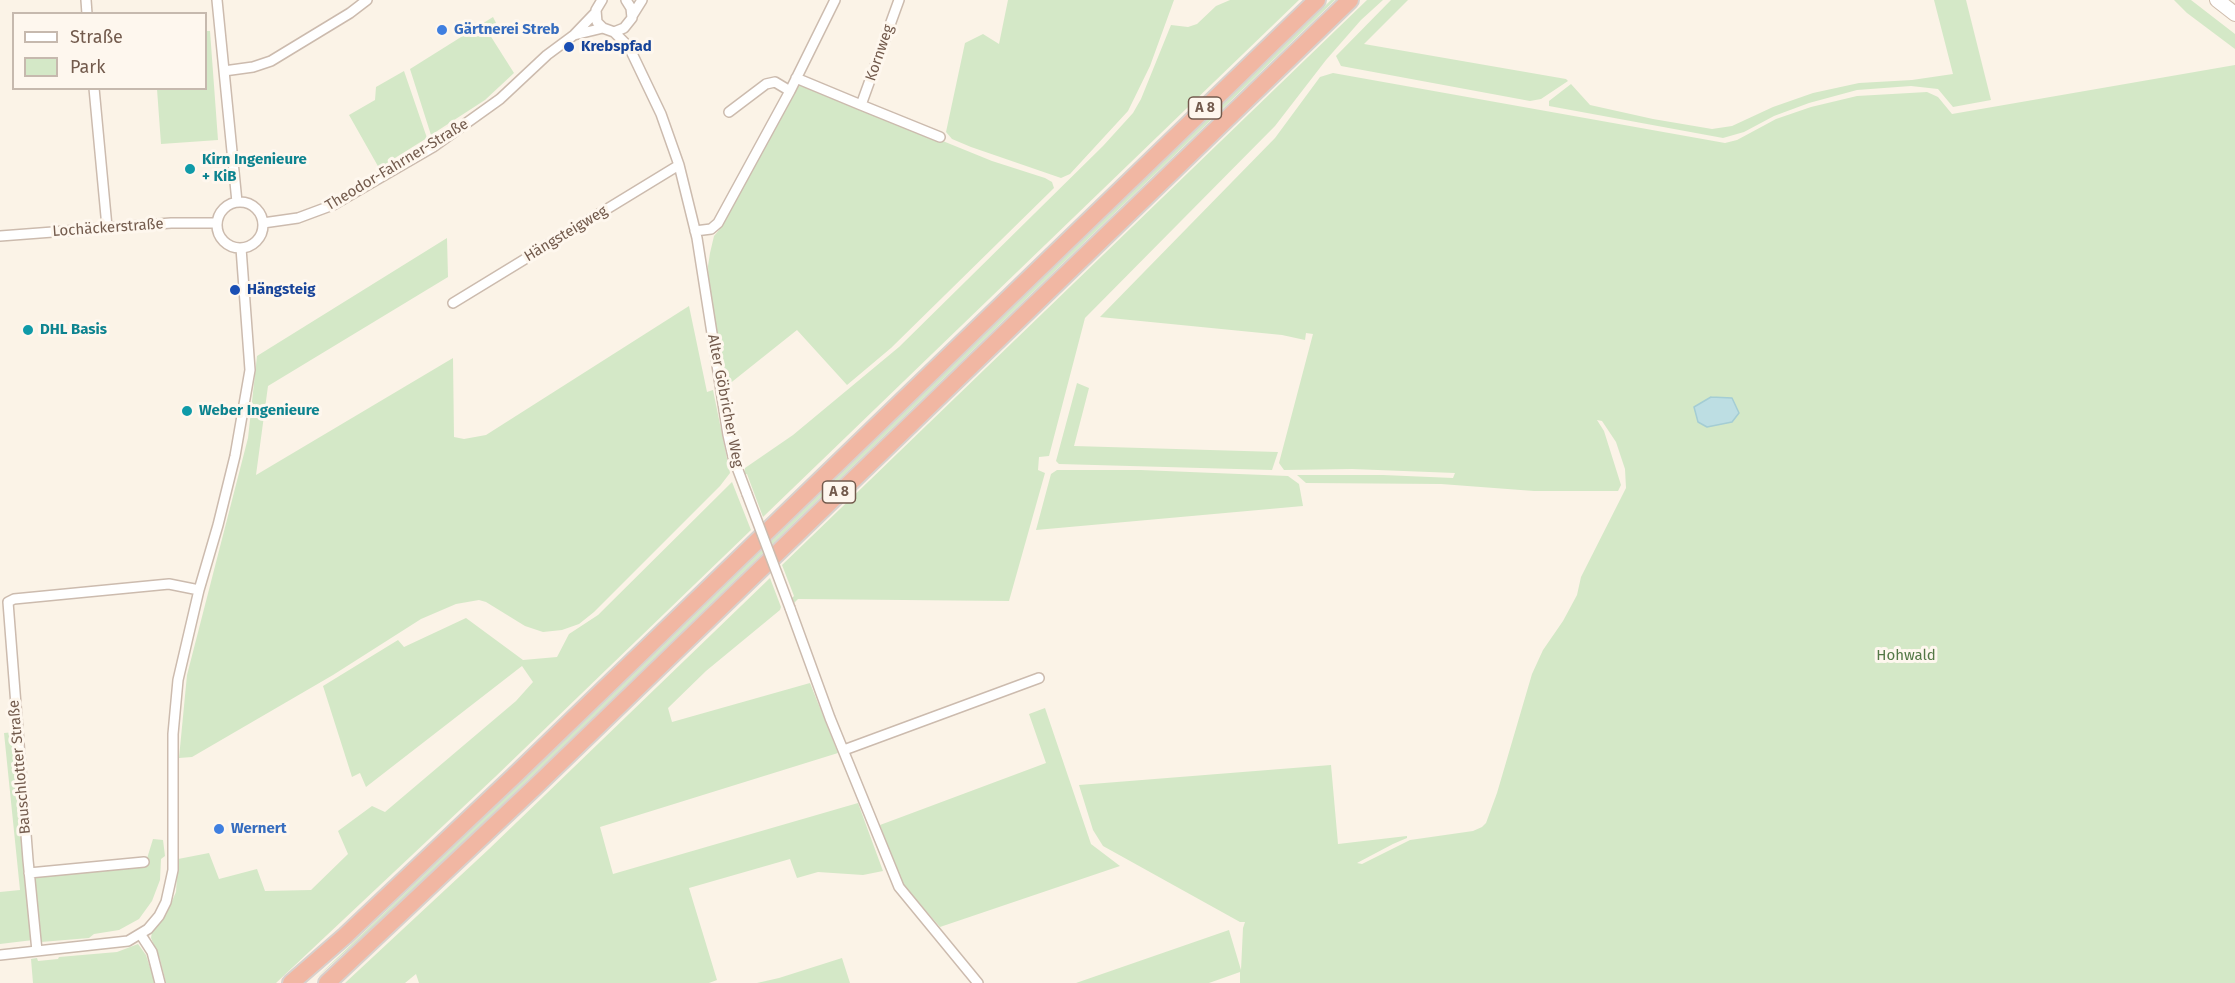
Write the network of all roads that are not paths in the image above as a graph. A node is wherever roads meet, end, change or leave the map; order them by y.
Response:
1 (217, 0) edge
2 (367, 0) edge
3 (602, 0) edge
4 (626, 0) edge
5 (642, 0) edge
6 (835, 0) edge
7 (898, 0) edge
8 (1317, 0) edge
9 (1350, 0) edge
10 (2217, 0) edge
11 (596, 12) junction
12 (2235, 15) edge
13 (630, 20) junction
14 (603, 28) junction
15 (614, 32) junction
16 (574, 35) junction
17 (629, 47) junction
18 (225, 71) junction
19 (796, 78) junction
20 (94, 90) edge
21 (790, 91) junction
22 (861, 105) junction
23 (729, 112) dead end
24 (940, 137) dead end
25 (680, 165) junction
26 (237, 202) junction
27 (216, 223) junction
28 (263, 223) junction
29 (107, 227) junction
30 (696, 231) junction
31 (0, 236) edge
32 (241, 248) junction
33 (453, 303) dead end
34 (199, 590) junction
35 (1039, 678) dead end
36 (844, 750) junction
37 (144, 862) dead end
38 (29, 873) junction
39 (141, 935) junction
40 (37, 951) junction
41 (0, 955) edge
42 (160, 983) edge
43 (291, 983) edge
44 (327, 983) edge
45 (978, 983) edge

1 - 18 street
2 - 18 street
3 - 11 street, Theodor-Fahrner-Straße
4 - 13 street, Alter Göbricher Weg
5 - 13 street
6 - 19 street
7 - 22 street, Kornweg
8 - 43 highway, A 8
9 - 44 highway, A 8
10 - 12 main road
11 - 14 street
11 - 16 street, Theodor-Fahrner-Straße
13 - 15 street
13 - 17 street, Alter Göbricher Weg
14 - 15 street
14 - 16 street, Theodor-Fahrner-Straße
15 - 17 street, Alter Göbricher Weg
16 - 28 street, Theodor-Fahrner-Straße
17 - 25 street, Alter Göbricher Weg
18 - 26 street
19 - 21 street
19 - 22 street
20 - 29 street
21 - 23 street
21 - 30 street
22 - 24 street
25 - 30 street, Alter Göbricher Weg
25 - 33 street, Hängsteigweg
26 - 27 street
26 - 28 street
27 - 29 street, Lochäckerstraße
27 - 32 street
28 - 32 street
29 - 31 street, Lochäckerstraße
30 - 36 street, Alter Göbricher Weg, bridge
32 - 34 street
34 - 38 street, Bauschlotter Straße
34 - 39 street
35 - 36 street
36 - 45 street, Alter Göbricher Weg
37 - 38 street
38 - 40 street, Bauschlotter Straße
39 - 40 street
39 - 42 street
40 - 41 street

